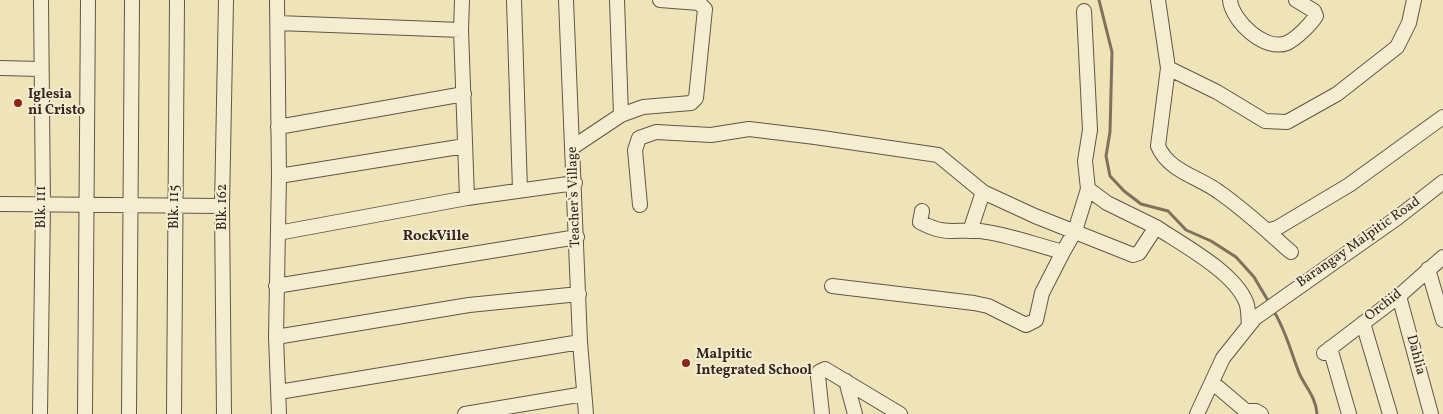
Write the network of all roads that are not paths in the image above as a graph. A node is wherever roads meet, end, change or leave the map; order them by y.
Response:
1 (41, 0) edge
2 (88, 0) edge
3 (132, 0) edge
4 (176, 0) edge
5 (226, 0) edge
6 (277, 0) edge
7 (462, 0) edge
8 (514, 0) edge
9 (566, 0) edge
10 (618, 0) edge
11 (660, 0) edge
12 (1158, 0) edge
13 (1230, 0) edge
14 (1296, 0) edge
15 (1414, 0) edge
16 (1084, 11) dead end
17 (278, 23) junction
18 (461, 30) junction
19 (0, 68) edge
20 (1168, 68) junction
21 (40, 69) junction
22 (464, 94) junction
23 (621, 115) junction
24 (1443, 117) edge
25 (278, 128) junction
26 (465, 146) junction
27 (573, 147) junction
28 (279, 176) junction
29 (1443, 182) edge
30 (575, 183) junction
31 (1088, 189) junction
32 (520, 190) junction
33 (984, 192) junction
34 (467, 198) junction
35 (0, 204) edge
36 (640, 204) dead end
37 (43, 205) junction
38 (131, 205) junction
39 (87, 206) junction
40 (222, 206) junction
41 (174, 207) junction
42 (922, 211) dead end
43 (1156, 227) junction
44 (1075, 231) junction
45 (1267, 231) junction
46 (278, 232) junction
47 (970, 232) junction
48 (577, 237) junction
49 (1062, 252) junction
50 (1291, 252) dead end
51 (1443, 257) edge
52 (1434, 272) edge
53 (276, 286) junction
54 (832, 286) dead end
55 (579, 294) junction
56 (1399, 296) junction
57 (1443, 320) edge
58 (1252, 322) junction
59 (1364, 323) junction
60 (276, 337) junction
61 (580, 342) junction
62 (846, 381) junction
63 (1213, 383) junction
64 (279, 392) junction
65 (584, 394) junction
66 (40, 414) edge
67 (85, 414) edge
68 (129, 414) edge
69 (174, 414) edge
70 (224, 414) edge
71 (279, 414) edge
72 (465, 414) edge
73 (586, 414) edge
74 (822, 414) edge
75 (855, 414) edge
76 (900, 414) edge
77 (1198, 414) edge
78 (1261, 414) edge
79 (1349, 414) edge
80 (1390, 414) edge
81 (1431, 414) edge

1 - 21 street, Blk. 111
2 - 39 street
3 - 38 street
4 - 41 street, Blk. 115
5 - 40 street, Blk. 162
6 - 17 street
7 - 18 street
8 - 32 street
9 - 27 street, Teacher's Village
10 - 23 street
11 - 23 street
12 - 20 street
13 - 14 street
15 - 20 street
16 - 31 street
17 - 18 street
17 - 25 street
18 - 22 street
19 - 21 street
20 - 45 street
21 - 37 street, Blk. 111
22 - 25 street
22 - 26 street
23 - 27 street
24 - 45 street
25 - 28 street
26 - 28 street
26 - 34 street
27 - 30 street, Teacher's Village
28 - 46 street
29 - 58 street, Barangay Malpitic Road
30 - 32 street
30 - 48 street, Teacher's Village
31 - 43 street
31 - 44 street
32 - 34 street
33 - 36 street
33 - 44 street
33 - 47 street
34 - 46 street
35 - 37 street
37 - 39 street
37 - 66 street, Blk. 111
38 - 39 street
38 - 41 street
38 - 68 street
39 - 67 street
40 - 41 street
40 - 70 street, Blk. 162
41 - 69 street, Blk. 115
42 - 47 street
43 - 44 street
43 - 58 street
44 - 49 street
45 - 50 street
46 - 53 street
47 - 49 street
48 - 53 street
48 - 55 street, Teacher's Village
49 - 54 street
51 - 52 street, Orchid
52 - 56 street, Orchid
52 - 57 street
53 - 60 street
55 - 60 street
55 - 61 street, Teacher's Village
56 - 59 street, Orchid
56 - 81 street, Dahlia
58 - 63 street, Barangay Malpitic Road
59 - 79 street, Orchid
59 - 80 street
60 - 64 street
61 - 64 street
61 - 65 street, Teacher's Village
62 - 74 street
62 - 75 street
62 - 76 street
63 - 77 street, Barangay Malpitic Road
63 - 78 street
64 - 71 street
65 - 72 street
65 - 73 street, Teacher's Village

